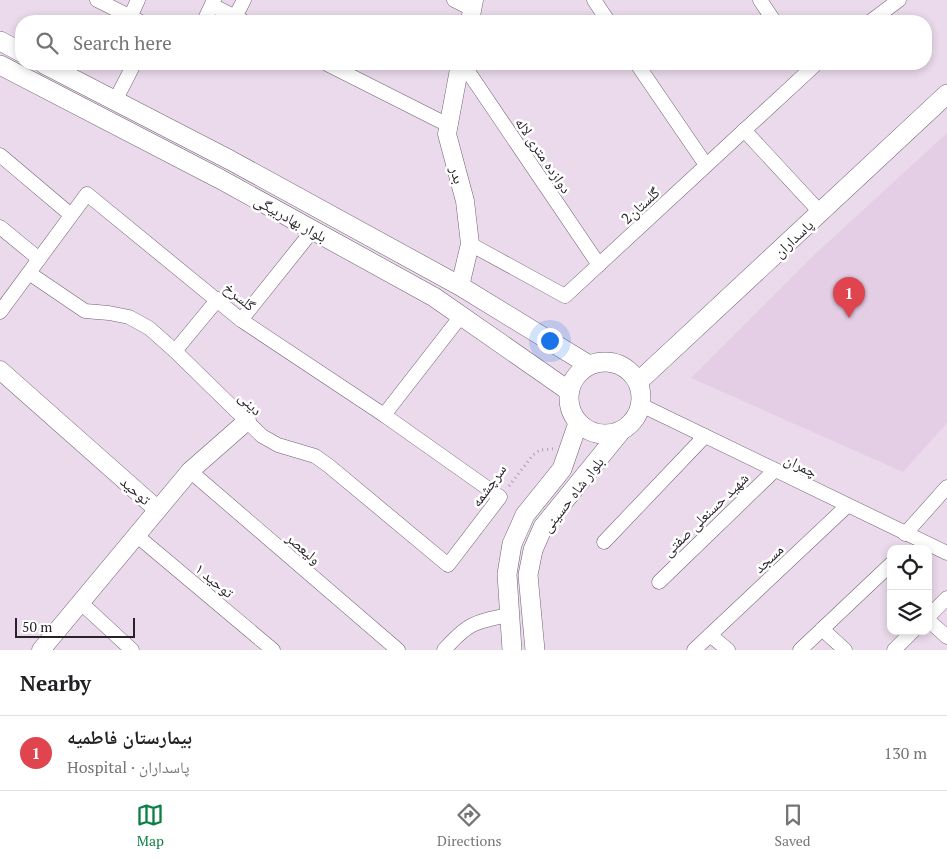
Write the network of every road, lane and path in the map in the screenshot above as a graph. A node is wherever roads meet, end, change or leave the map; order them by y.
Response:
1 (97, 0) edge
2 (138, 0) edge
3 (244, 0) edge
4 (454, 0) edge
5 (594, 0) edge
6 (760, 0) edge
7 (899, 0) edge
8 (213, 3) edge
9 (472, 10) edge
10 (127, 15) edge
11 (136, 15) edge
12 (207, 15) edge
13 (232, 15) edge
14 (240, 15) edge
15 (604, 15) edge
16 (770, 15) edge
17 (879, 15) edge
18 (0, 41) edge
19 (15, 49) edge
20 (0, 65) edge
21 (56, 70) edge
22 (131, 70) edge
23 (339, 70) edge
24 (460, 70) edge
25 (465, 70) edge
26 (641, 70) edge
27 (805, 70) edge
28 (947, 94) edge
29 (115, 101) junction
30 (448, 125) junction
31 (744, 130) junction
32 (0, 155) edge
33 (706, 165) junction
34 (820, 212) junction
35 (71, 216) junction
36 (0, 227) edge
37 (313, 230) junction
38 (470, 244) junction
39 (39, 259) junction
40 (599, 264) junction
41 (29, 272) junction
42 (460, 286) junction
43 (218, 300) junction
44 (0, 312) edge
45 (461, 316) junction
46 (242, 320) junction
47 (175, 351) junction
48 (589, 365) junction
49 (0, 370) edge
50 (638, 382) junction
51 (569, 391) junction
52 (641, 405) junction
53 (384, 415) junction
54 (247, 421) junction
55 (578, 423) junction
56 (621, 431) junction
57 (705, 436) junction
58 (569, 450) junction
59 (774, 470) junction
60 (190, 471) junction
61 (947, 487) edge
62 (500, 498) junction
63 (848, 506) junction
64 (157, 509) junction
65 (136, 535) junction
66 (909, 541) edge
67 (604, 542) dead end
68 (947, 553) edge
69 (448, 565) joint
70 (887, 568) edge
71 (659, 582) dead end
72 (947, 598) edge
73 (80, 602) junction
74 (932, 614) edge
75 (509, 615) junction
76 (932, 622) edge
77 (822, 629) junction
78 (710, 635) junction
79 (909, 635) edge
80 (947, 637) edge
81 (41, 650) edge
82 (132, 650) edge
83 (273, 650) edge
84 (398, 650) edge
85 (444, 650) edge
86 (512, 650) edge
87 (535, 650) edge
88 (694, 650) edge
89 (728, 650) edge
90 (800, 650) edge
91 (845, 650) edge
92 (894, 650) edge

1 - 10 street
2 - 11 street
3 - 14 street
4 - 9 street
5 - 15 street
6 - 16 street
7 - 17 street
8 - 12 street
8 - 13 street
18 - 19 main road
20 - 37 main road, بلوار بهادربیگی
21 - 29 main road, بلوار بهادربیگی
22 - 29 street
23 - 30 street
24 - 30 street, بدر
25 - 40 street, دوازده متری لاله
26 - 33 street
27 - 31 street, گلستان2
28 - 34 main road, پاسداران
29 - 42 main road, بلوار بهادربیگی
30 - 38 street, بدر
31 - 33 street, گلستان2
31 - 34 street
32 - 35 street
33 - 40 street, گلستان2
34 - 50 main road, پاسداران
35 - 39 street, گلسرخ
35 - 43 street, گلسرخ
36 - 39 street
37 - 45 main road, بلوار بهادربیگی
37 - 46 street
38 - 40 street, گلستان2
38 - 42 street, بدر
39 - 41 street, گلسرخ
41 - 44 street, گلسرخ
41 - 47 street, دینی
42 - 48 main road, بلوار بهادربیگی
43 - 46 street, گلسرخ
43 - 47 street
45 - 51 main road, بلوار بهادربیگی
45 - 53 street
46 - 53 street, گلسرخ
47 - 54 street, دینی
48 - 50 main road
48 - 51 main road
49 - 64 street, توحید
50 - 52 main road
51 - 55 main road
52 - 56 main road
52 - 57 street, چمران
53 - 62 street, گلسرخ
54 - 60 street
54 - 69 street, دینی
55 - 56 main road
55 - 58 main road, بلوار شاه حسینی
56 - 87 main road, بلوار شاه حسینی
57 - 59 street, چمران
57 - 67 street
58 - 62 path, سرچشمه
58 - 75 main road, بلوار شاه حسینی
59 - 63 street, چمران
59 - 71 street, شهید حسنعلی صفتی
60 - 64 street
60 - 84 street, ولیعصر
61 - 66 street
62 - 69 street, سرچشمه
63 - 66 street, چمران
63 - 78 street, مسجد
64 - 65 street, توحید
65 - 73 street, توحید
65 - 83 street, توحید ۱
66 - 68 street, چمران
70 - 77 street
72 - 74 street
73 - 81 street, توحید
73 - 82 street
75 - 85 street
75 - 86 main road, بلوار شاه حسینی
76 - 80 street
77 - 90 street
77 - 91 street
78 - 88 street, مسجد
78 - 89 street
79 - 92 street

